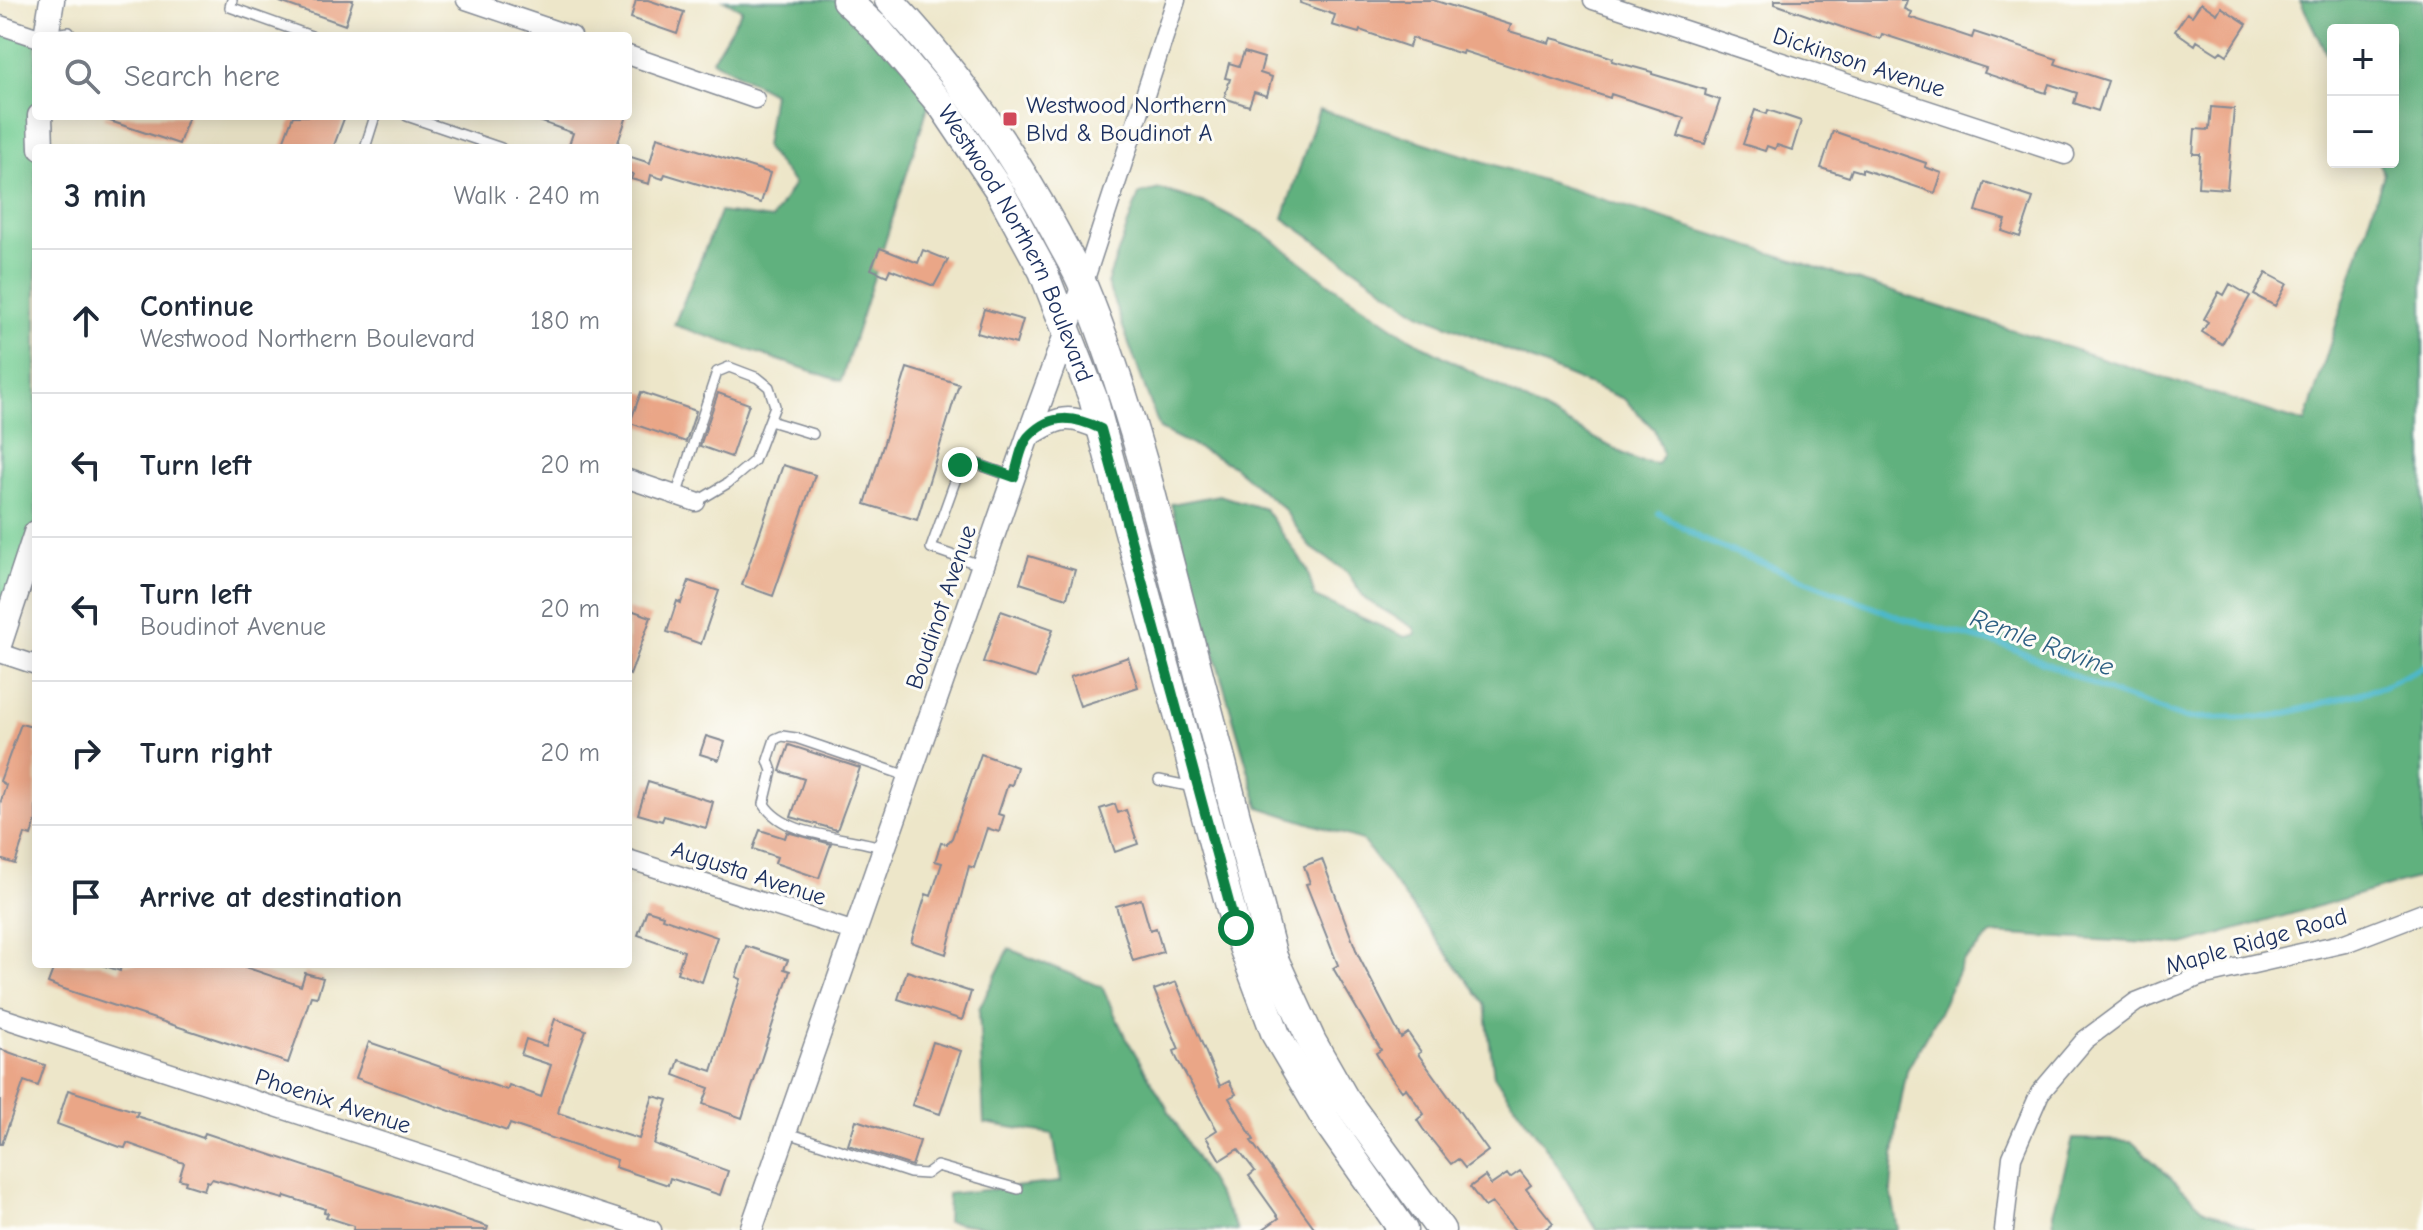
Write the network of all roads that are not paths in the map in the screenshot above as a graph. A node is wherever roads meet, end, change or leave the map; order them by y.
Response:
1 (52, 0) edge
2 (232, 0) edge
3 (466, 0) edge
4 (889, 0) edge
5 (1176, 0) edge
6 (1593, 0) edge
7 (849, 1) edge
8 (0, 25) edge
9 (34, 32) edge
10 (49, 32) edge
11 (300, 32) edge
12 (560, 32) edge
13 (632, 56) edge
14 (755, 99) dead end
15 (40, 120) edge
16 (374, 120) edge
17 (419, 120) edge
18 (41, 144) edge
19 (366, 144) edge
20 (489, 144) edge
21 (2065, 155) dead end
22 (1083, 285) junction
23 (1066, 332) junction
24 (770, 421) junction
25 (1101, 429) junction
26 (813, 434) dead end
27 (1028, 436) junction
28 (1014, 477) junction
29 (632, 480) edge
30 (676, 496) junction
31 (696, 502) joint
32 (32, 545) edge
33 (983, 566) junction
34 (0, 642) edge
35 (0, 653) edge
36 (32, 664) edge
37 (910, 777) junction
38 (1159, 780) dead end
39 (1226, 780) junction
40 (1196, 787) junction
41 (884, 849) junction
42 (632, 860) edge
43 (2423, 913) edge
44 (855, 932) junction
45 (0, 1017) edge
46 (785, 1132) junction
47 (1018, 1189) dead end
48 (1434, 1220) edge
49 (1401, 1227) edge
50 (652, 1230) edge
51 (751, 1230) edge
52 (2004, 1230) edge

1 - 10 main road
2 - 11 lane
3 - 12 street
4 - 22 main road, Westwood Northern Boulevard
5 - 22 street, Boudinot Avenue
6 - 21 street, Dickinson Avenue
7 - 23 main road, Westwood Northern Boulevard
8 - 9 street
13 - 14 street
15 - 18 main road
16 - 19 lane
17 - 20 lane
22 - 23 street, Boudinot Avenue
22 - 39 main road, Westwood Northern Boulevard
23 - 25 main road, Westwood Northern Boulevard
23 - 27 street, Boudinot Avenue
24 - 26 lane
24 - 30 lane
24 - 31 lane
25 - 27 street
25 - 40 main road, Westwood Northern Boulevard
27 - 28 street, Boudinot Avenue
28 - 33 street, Boudinot Avenue
28 - 33 lane
29 - 30 street
30 - 31 street
32 - 34 main road
33 - 37 street, Boudinot Avenue
35 - 36 street
37 - 41 street, Boudinot Avenue
37 - 41 lane
38 - 40 lane
39 - 40 main road
39 - 48 main road, Westwood Northern Boulevard
40 - 49 main road, Westwood Northern Boulevard
41 - 44 street, Boudinot Avenue
42 - 44 street, Augusta Avenue
43 - 52 street, Maple Ridge Road
44 - 46 street, Boudinot Avenue
45 - 50 street, Phoenix Avenue
46 - 47 lane
46 - 51 street, Boudinot Avenue
48 - 49 lane

